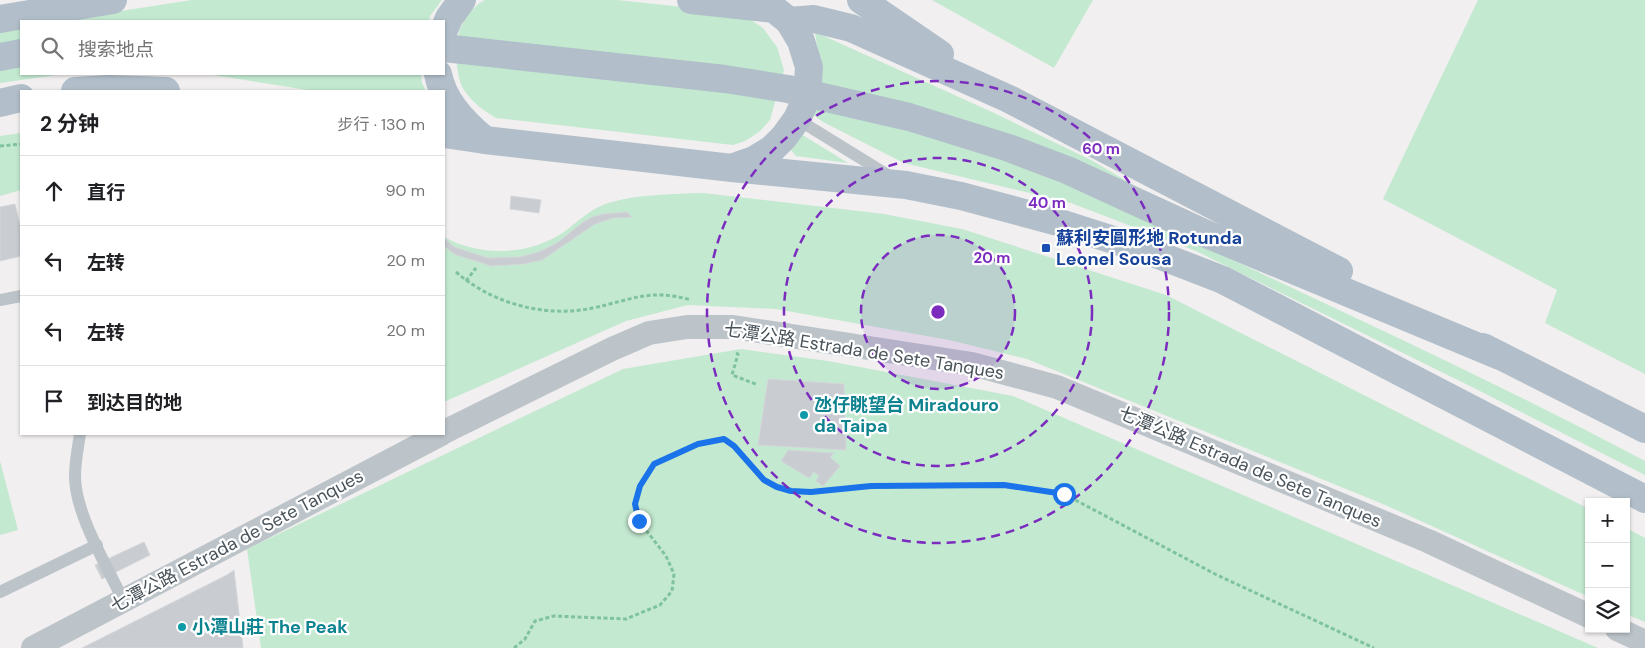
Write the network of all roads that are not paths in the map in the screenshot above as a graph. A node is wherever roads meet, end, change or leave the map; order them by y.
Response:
1 (113, 0) edge
2 (462, 0) edge
3 (691, 0) edge
4 (861, 0) edge
5 (0, 19) edge
6 (789, 21) junction
7 (445, 28) edge
8 (445, 48) edge
9 (20, 53) edge
10 (0, 57) edge
11 (438, 75) edge
12 (92, 90) edge
13 (138, 90) edge
14 (445, 90) edge
15 (445, 90) edge
16 (20, 98) edge
17 (1009, 99) junction
18 (0, 103) edge
19 (798, 119) junction
20 (445, 134) edge
21 (485, 140) junction
22 (732, 168) junction
23 (906, 186) junction
24 (20, 296) edge
25 (0, 300) edge
26 (1500, 356) junction
27 (1645, 429) edge
28 (445, 432) edge
29 (80, 435) edge
30 (438, 435) edge
31 (1645, 499) edge
32 (97, 545) junction
33 (0, 592) edge
34 (123, 600) junction
35 (1585, 614) edge
36 (1626, 633) edge
37 (1645, 642) edge
38 (33, 648) edge

1 - 5 main road
2 - 7 main road
3 - 6 main road
4 - 17 main road
6 - 17 main road
6 - 19 main road
8 - 26 main road
9 - 10 main road
11 - 15 main road
12 - 13 main road
14 - 21 main road
16 - 18 main road
17 - 26 main road
19 - 22 main road
19 - 23 lane
20 - 21 main road
21 - 22 main road
22 - 23 main road
23 - 31 main road
24 - 25 lane
26 - 27 main road
28 - 35 street, 七潭公路 Estrada de Sete Tanques
29 - 32 lane
30 - 34 street, 七潭公路 Estrada de Sete Tanques
32 - 33 lane
32 - 34 lane
34 - 38 street, 七潭公路 Estrada de Sete Tanques
36 - 37 street

